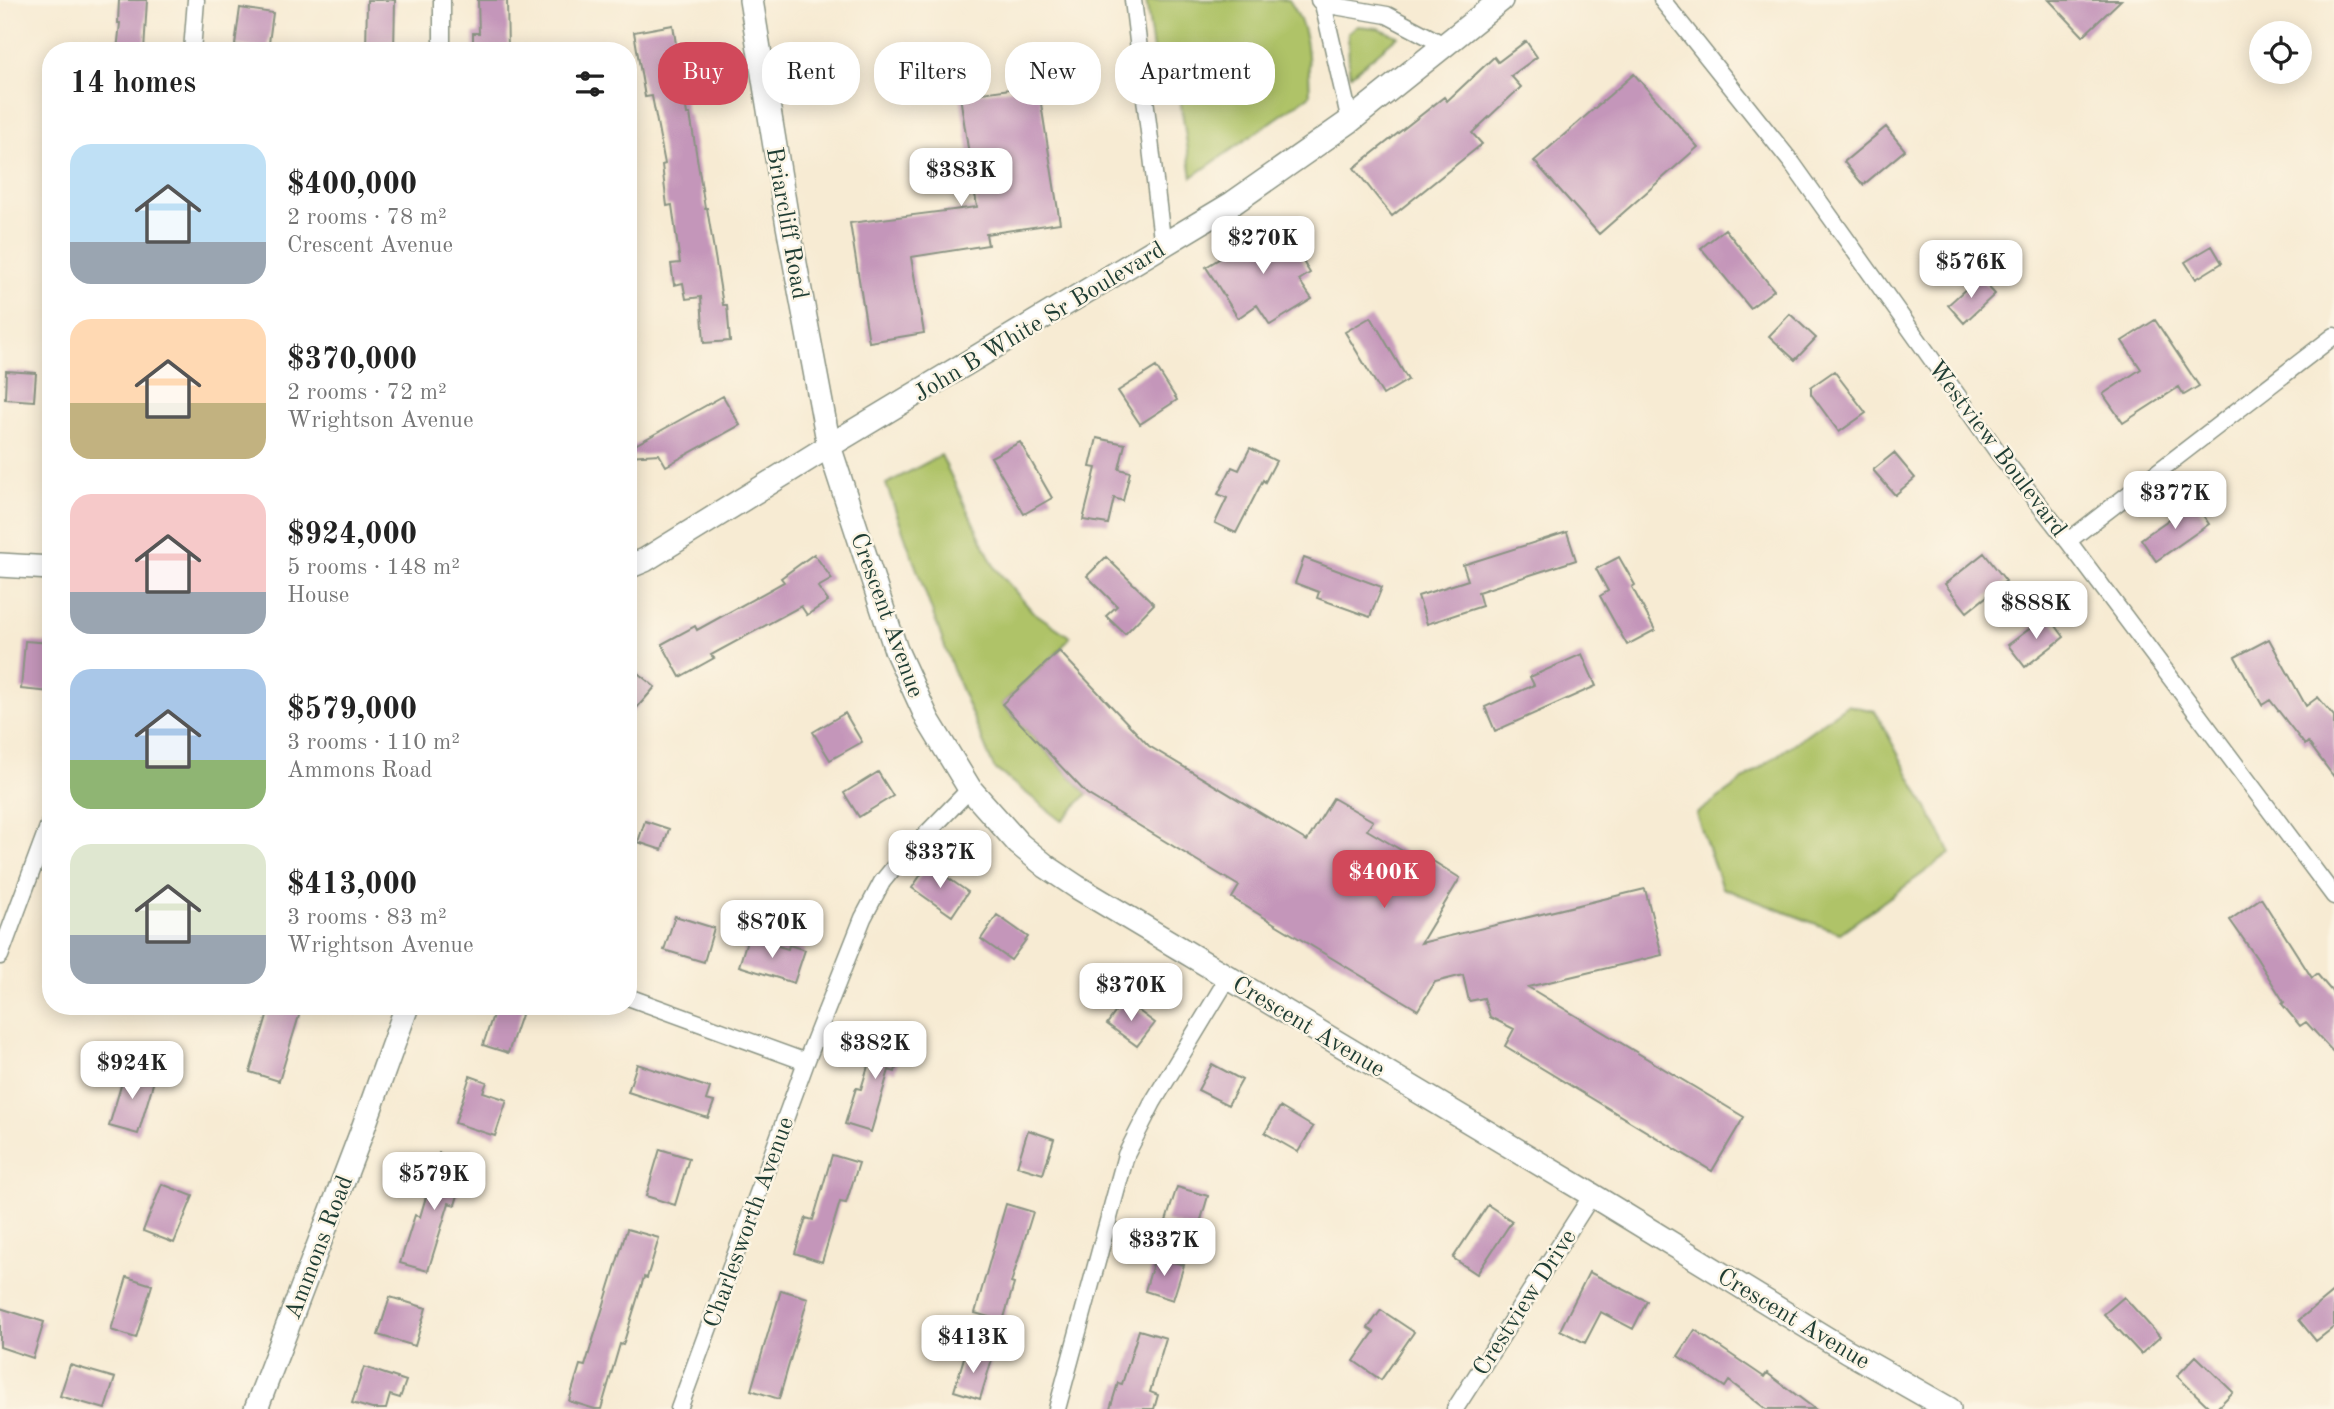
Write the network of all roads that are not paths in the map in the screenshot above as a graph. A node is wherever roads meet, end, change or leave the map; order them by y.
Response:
1 (196, 0) edge
2 (442, 0) edge
3 (751, 0) edge
4 (1133, 0) edge
5 (1501, 0) edge
6 (1662, 0) edge
7 (1321, 2) edge
8 (193, 42) edge
9 (442, 42) edge
10 (1444, 45) junction
11 (1350, 121) junction
12 (1163, 247) junction
13 (2334, 336) edge
14 (829, 446) junction
15 (2068, 541) junction
16 (637, 563) edge
17 (0, 565) edge
18 (42, 567) edge
19 (970, 789) junction
20 (42, 843) edge
21 (2334, 896) edge
22 (0, 956) edge
23 (1228, 978) junction
24 (637, 1000) edge
25 (404, 1015) edge
26 (806, 1062) junction
27 (1592, 1195) junction
28 (256, 1409) edge
29 (679, 1409) edge
30 (1057, 1409) edge
31 (1455, 1409) edge
32 (1949, 1409) edge

1 - 8 street
2 - 9 street
3 - 14 street, Briarcliff Road
4 - 12 street
5 - 10 street, John B White Sr Boulevard
6 - 15 street, Westview Boulevard
7 - 10 street
7 - 11 street
10 - 11 street, John B White Sr Boulevard
11 - 12 street, John B White Sr Boulevard
12 - 14 street, John B White Sr Boulevard
13 - 15 street
14 - 16 street, John B White Sr Boulevard
14 - 19 street, Crescent Avenue
15 - 21 street, Westview Boulevard
17 - 18 street
19 - 23 street, Crescent Avenue
19 - 26 street, Charlesworth Avenue
20 - 22 street
23 - 27 street, Crescent Avenue
23 - 30 street
24 - 26 street
25 - 28 street, Ammons Road
26 - 29 street, Charlesworth Avenue
27 - 31 street, Crestview Drive
27 - 32 street, Crescent Avenue

